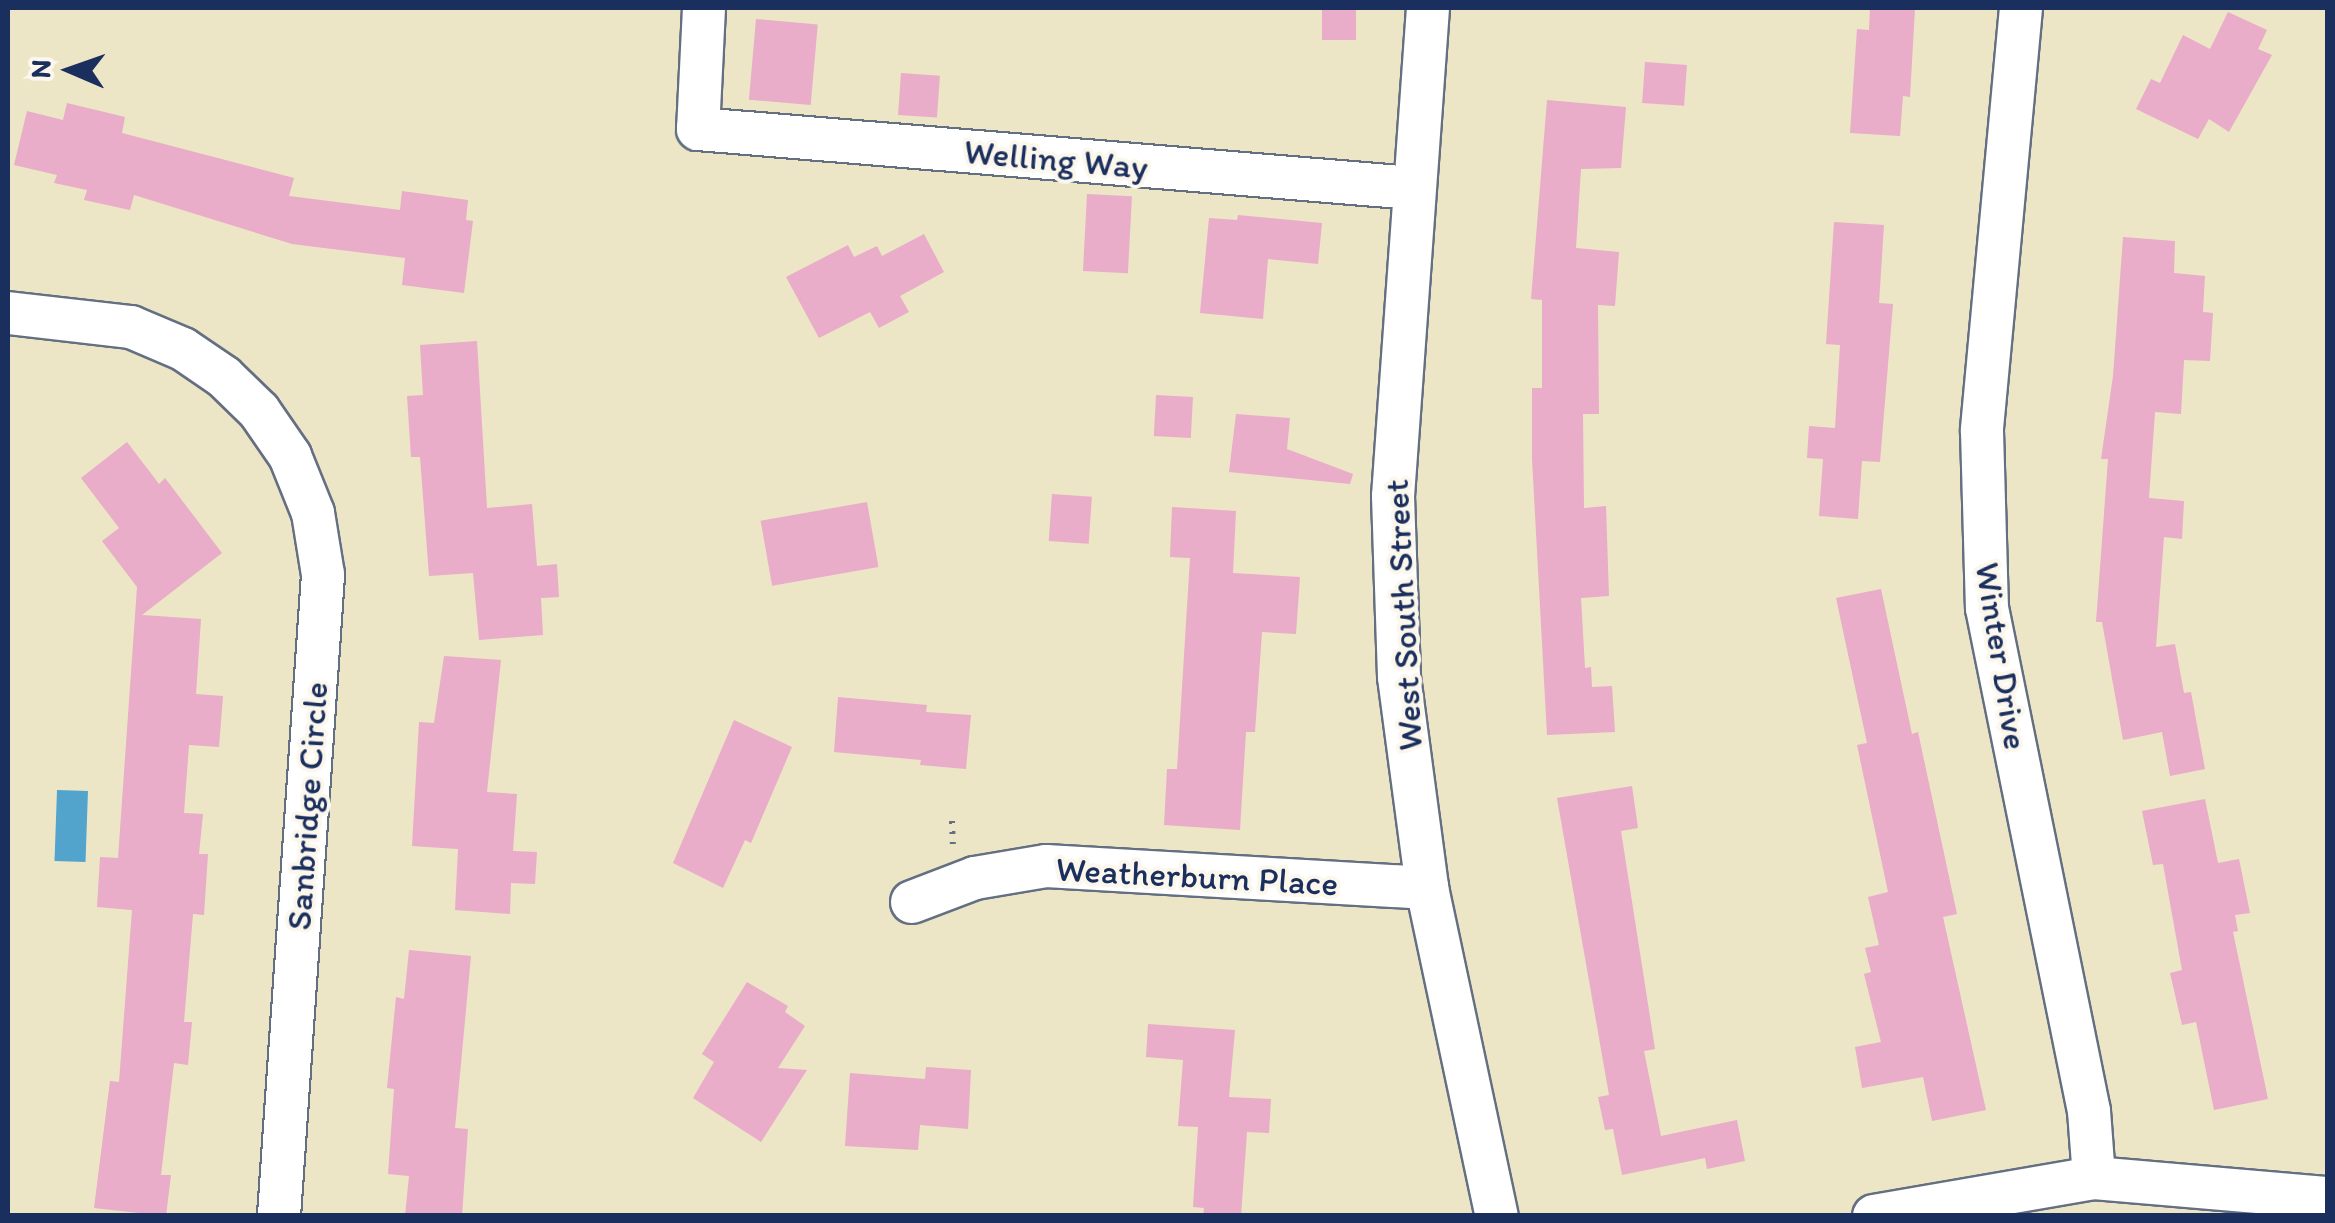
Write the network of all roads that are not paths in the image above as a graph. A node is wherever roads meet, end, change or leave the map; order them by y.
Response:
1 (704, 8) edge
2 (1428, 8) edge
3 (2022, 8) edge
4 (1413, 188) junction
5 (8, 313) edge
6 (1427, 888) junction
7 (912, 902) dead end
8 (2094, 1178) junction
9 (2328, 1198) edge
10 (279, 1216) edge
11 (1497, 1216) edge
12 (1874, 1216) edge

1 - 4 street, Welling Way
2 - 4 street, West South Street
3 - 8 street, Winter Drive
4 - 6 street, West South Street
5 - 10 street, Sanbridge Circle
6 - 7 street, Weatherburn Place
6 - 11 street, West South Street
8 - 9 street
8 - 12 street

